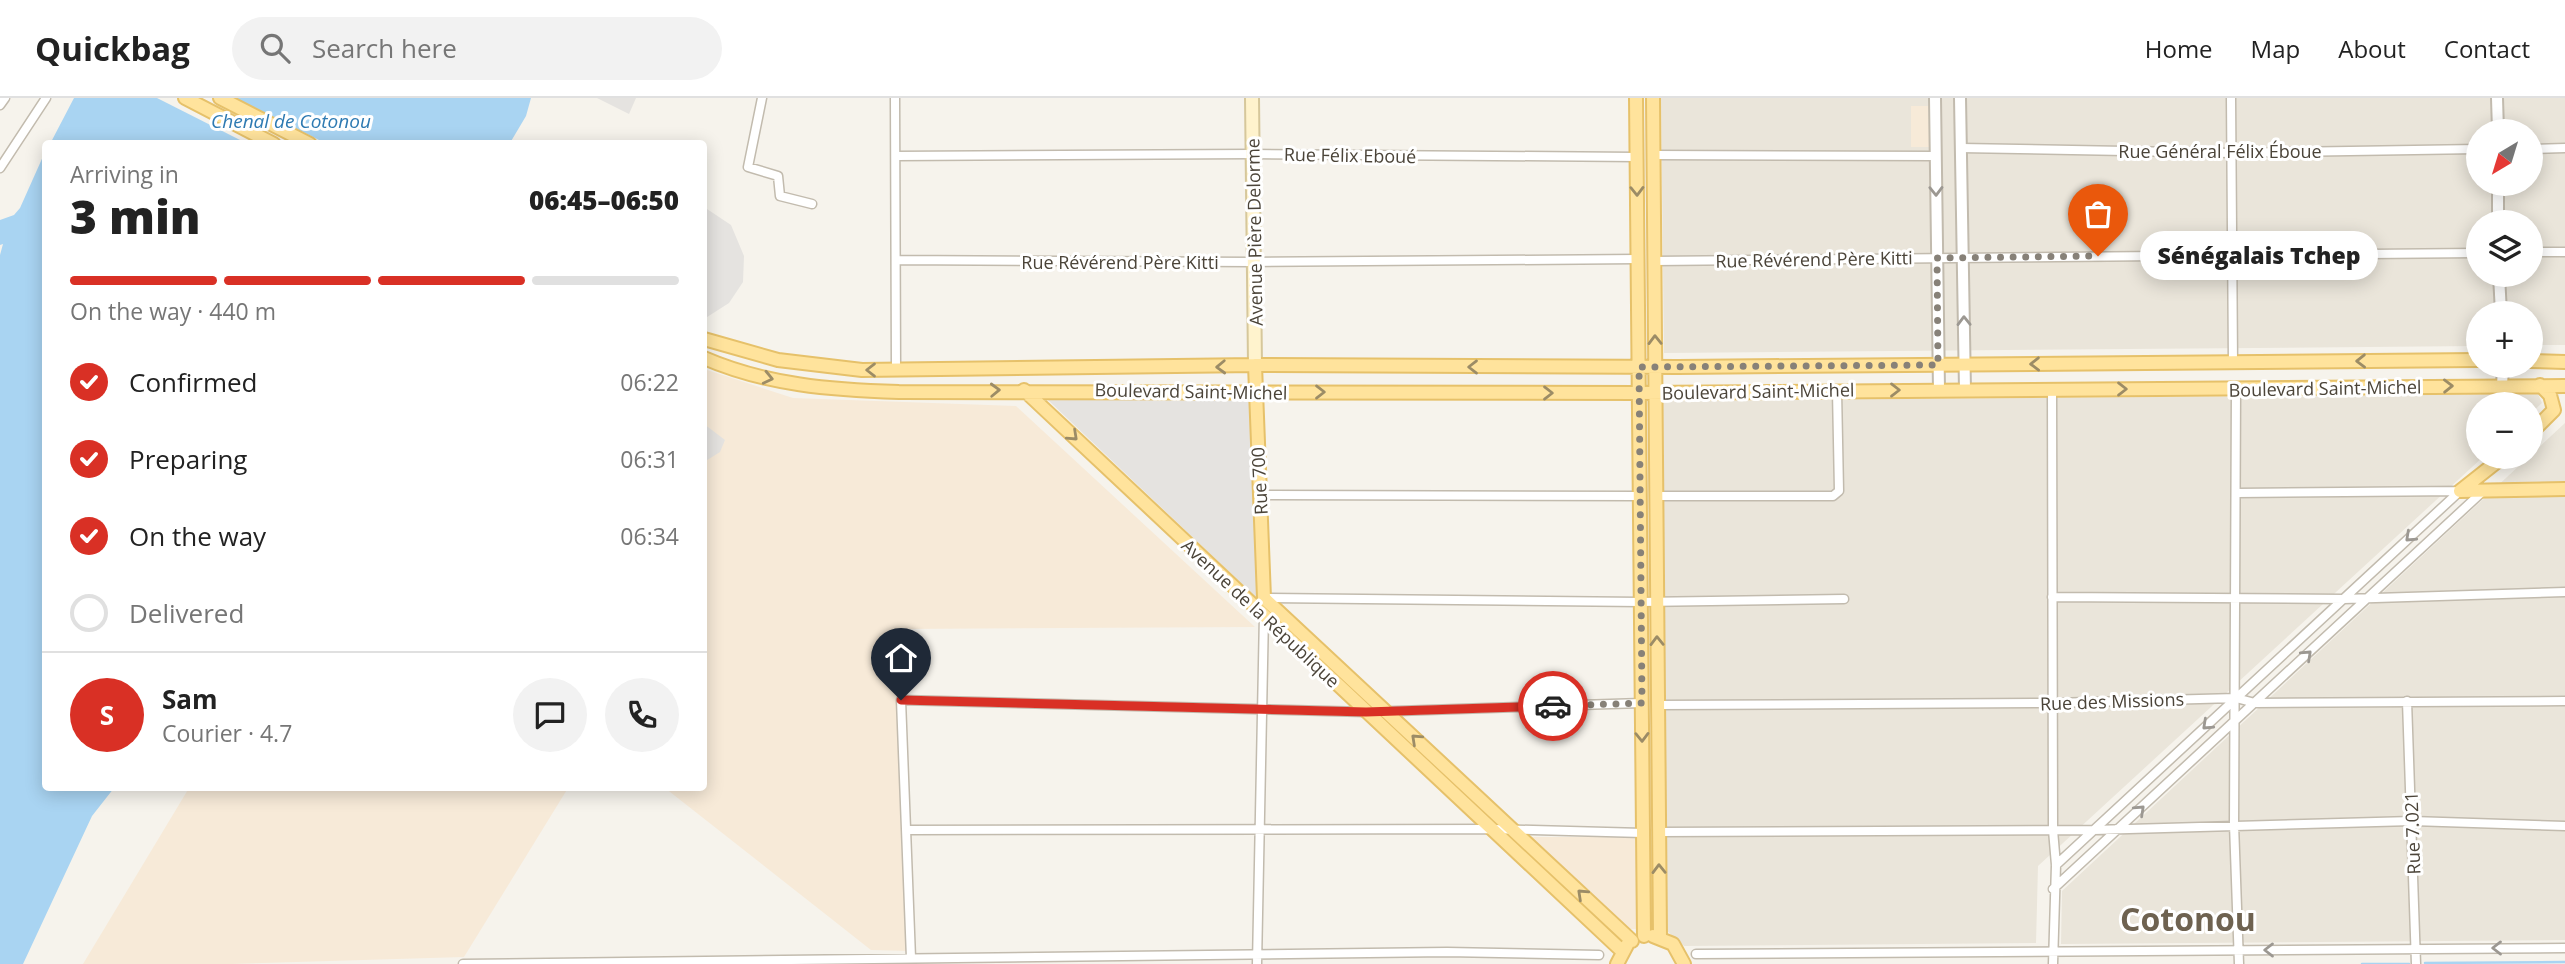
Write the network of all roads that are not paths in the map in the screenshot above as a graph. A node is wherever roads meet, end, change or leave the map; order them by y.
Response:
1 (5, 98) edge
2 (46, 98) edge
3 (185, 98) edge
4 (220, 98) edge
5 (762, 98) edge
6 (895, 98) edge
7 (1252, 98) edge
8 (1636, 98) edge
9 (1653, 98) edge
10 (1935, 98) edge
11 (1960, 98) edge
12 (2231, 98) edge
13 (2497, 98) edge
14 (0, 105) edge
15 (2498, 119) edge
16 (266, 140) edge
17 (302, 140) edge
18 (1961, 148) junction
19 (2466, 149) edge
20 (2543, 149) edge
21 (2565, 149) edge
22 (2232, 153) junction
23 (1253, 154) junction
24 (1653, 155) junction
25 (896, 156) junction
26 (1935, 156) junction
27 (1637, 157) junction
28 (0, 168) edge
29 (812, 204) dead end
30 (2543, 252) edge
31 (2565, 252) edge
32 (2466, 253) edge
33 (2232, 255) junction
34 (1937, 258) junction
35 (1963, 258) junction
36 (1638, 259) junction
37 (896, 260) junction
38 (1654, 261) junction
39 (1253, 262) junction
40 (707, 340) edge
41 (707, 359) edge
42 (2466, 360) edge
43 (2543, 362) edge
44 (2547, 362) junction
45 (2565, 362) edge
46 (2233, 363) junction
47 (1255, 365) junction
48 (1938, 365) junction
49 (1965, 365) junction
50 (1639, 367) junction
51 (1655, 368) junction
52 (896, 370) junction
53 (2565, 371) edge
54 (2502, 378) edge
55 (2540, 385) junction
56 (2502, 386) junction
57 (2565, 386) edge
58 (2052, 389) junction
59 (2236, 389) junction
60 (1024, 390) junction
61 (1938, 390) junction
62 (1965, 390) junction
63 (1837, 391) junction
64 (1255, 392) junction
65 (1655, 392) junction
66 (1639, 393) junction
67 (2543, 421) edge
68 (2488, 469) edge
69 (2494, 469) edge
70 (2565, 489) edge
71 (2460, 491) junction
72 (2237, 493) junction
73 (2481, 493) junction
74 (1260, 495) junction
75 (1640, 496) junction
76 (1656, 496) junction
77 (2565, 592) edge
78 (2052, 597) junction
79 (2237, 597) junction
80 (1264, 598) junction
81 (2370, 598) junction
82 (1844, 599) dead end
83 (2344, 599) junction
84 (1641, 602) junction
85 (1657, 602) junction
86 (1264, 616) junction
87 (2236, 698) junction
88 (2565, 701) edge
89 (2407, 702) junction
90 (1642, 703) junction
91 (2053, 704) junction
92 (2255, 704) junction
93 (1658, 705) junction
94 (1261, 708) junction
95 (1386, 711) junction
96 (1366, 712) junction
97 (2235, 721) junction
98 (2412, 821) junction
99 (2234, 824) junction
100 (2565, 826) edge
101 (1259, 829) junction
102 (1492, 829) junction
103 (907, 830) junction
104 (1513, 830) junction
105 (2053, 830) junction
106 (2094, 830) junction
107 (2118, 830) junction
108 (1659, 832) junction
109 (1643, 833) junction
110 (2056, 865) junction
111 (2053, 889) junction
112 (1660, 937) junction
113 (1638, 939) junction
114 (2565, 948) edge
115 (2416, 949) junction
116 (2239, 950) junction
117 (2053, 952) junction
118 (1696, 954) dead end
119 (1599, 955) dead end
120 (911, 958) junction
121 (1620, 958) edge
122 (1257, 959) edge
123 (463, 964) edge
124 (1684, 964) edge
125 (2053, 964) edge
126 (2239, 964) edge
127 (2416, 964) edge

1 - 14 street
2 - 28 street
3 - 16 main road
4 - 17 main road
5 - 29 street
6 - 25 street
7 - 23 main road, Avenue Pière Delorme
8 - 27 main road
9 - 24 main road
10 - 26 street
11 - 18 street
12 - 22 street
13 - 15 street
18 - 22 street, Rue Général Félix Éboue
18 - 35 street
19 - 22 street, Rue Général Félix Éboue
20 - 21 street
22 - 33 street
23 - 25 street, Rue Félix Eboué
23 - 27 street, Rue Félix Eboué
23 - 39 main road, Avenue Pière Delorme
24 - 26 street
24 - 38 main road
25 - 37 street
26 -> 34 street
27 -> 36 main road
30 - 31 street
32 - 33 street, Rue Révérend Père Kitti
33 - 35 street, Rue Révérend Père Kitti
33 - 46 street
34 - 35 street, Rue Révérend Père Kitti
34 - 38 street, Rue Révérend Père Kitti
34 - 48 street
49 -> 35 street
36 - 39 street, Rue Révérend Père Kitti
36 - 50 main road
37 - 39 street, Rue Révérend Père Kitti
37 - 52 street
51 -> 38 main road
39 - 47 main road, Avenue Pière Delorme
52 -> 40 main road, Boulevard Saint-Michel
41 -> 60 main road, Boulevard Saint-Michel
42 -> 46 main road, Boulevard Saint-Michel
43 - 44 main road
44 - 45 main road
44 - 53 main road
46 -> 49 main road, Boulevard Saint-Michel
50 -> 47 main road, Boulevard Saint-Michel
47 -> 52 main road, Boulevard Saint-Michel
47 - 64 main road, Rue 700
48 - 49 main road, Boulevard Saint-Michel
48 - 51 main road, Boulevard Saint-Michel
48 - 61 street
49 - 62 street
50 - 51 main road, Boulevard Saint-Michel
50 - 66 main road
51 - 65 main road
54 - 56 street
55 - 56 main road, Boulevard Saint-Michel
55 - 57 main road, Boulevard Saint-Michel
55 - 67 main road
59 -> 56 main road, Boulevard Saint-Michel
58 -> 59 main road, Boulevard Saint-Michel
58 - 62 main road, Boulevard Saint-Michel
58 - 78 street
59 - 72 street
60 - 64 main road, Boulevard Saint-Michel
60 -> 86 main road, Avenue de la République
61 - 62 main road, Boulevard Saint-Michel
63 -> 61 main road, Boulevard Saint-Michel
63 - 65 main road, Boulevard Saint-Michel
63 - 76 street
64 -> 66 main road, Boulevard Saint-Michel
64 - 74 main road, Rue 700
65 - 66 main road, Boulevard Saint-Michel
65 - 76 main road
66 - 75 main road
68 - 71 main road
69 - 73 main road
70 - 73 main road
71 - 72 street
71 - 73 main road
71 -> 83 street
72 - 79 street
73 - 81 street
74 - 75 street
74 - 80 main road, Rue 700
75 - 84 main road
76 - 85 main road
77 - 81 street
78 - 79 street
78 - 91 street
79 - 83 street
79 - 87 street
80 - 84 street
80 - 86 street
80 - 95 main road, Avenue de la République
81 - 83 street
92 -> 81 street
82 - 85 street
83 - 87 street
84 - 85 street
84 - 90 main road
93 -> 85 main road
86 - 94 street
86 - 96 main road, Avenue de la République
87 - 91 street, Rue des Missions
87 - 92 street, Rue des Missions
87 - 97 street
87 -> 106 street
88 - 89 street, Rue des Missions
89 - 92 street, Rue des Missions
89 - 98 street, Rue 7.021
90 - 95 street
90 -> 109 main road
91 - 93 street, Rue des Missions
91 - 105 street
92 - 97 street
93 - 108 main road
94 - 96 street
94 - 101 street
94 - 103 street
95 - 96 street
104 -> 95 main road, Avenue de la République
96 - 102 main road, Avenue de la République
97 - 99 street
107 -> 97 street
98 - 99 street
98 - 100 street
98 - 115 street, Rue 7.021
99 - 107 street
99 - 116 street
101 - 102 street
101 - 103 street
101 - 122 street
102 - 104 street
102 - 121 main road, Avenue de la République
103 - 120 street
104 - 109 street
113 -> 104 main road, Avenue de la République
105 - 106 street
105 - 108 street
105 - 110 street
106 - 107 street
106 - 110 street
107 - 111 street
112 -> 108 main road
109 - 113 main road
110 - 111 street
111 - 117 street
112 - 113 main road
112 - 124 main road
113 - 121 main road
114 -> 115 street
115 -> 116 street
115 - 127 street, Rue 7.021
116 - 117 street
116 - 126 street
117 - 118 street
117 - 125 street
119 - 122 street
120 - 122 street
120 - 123 street

